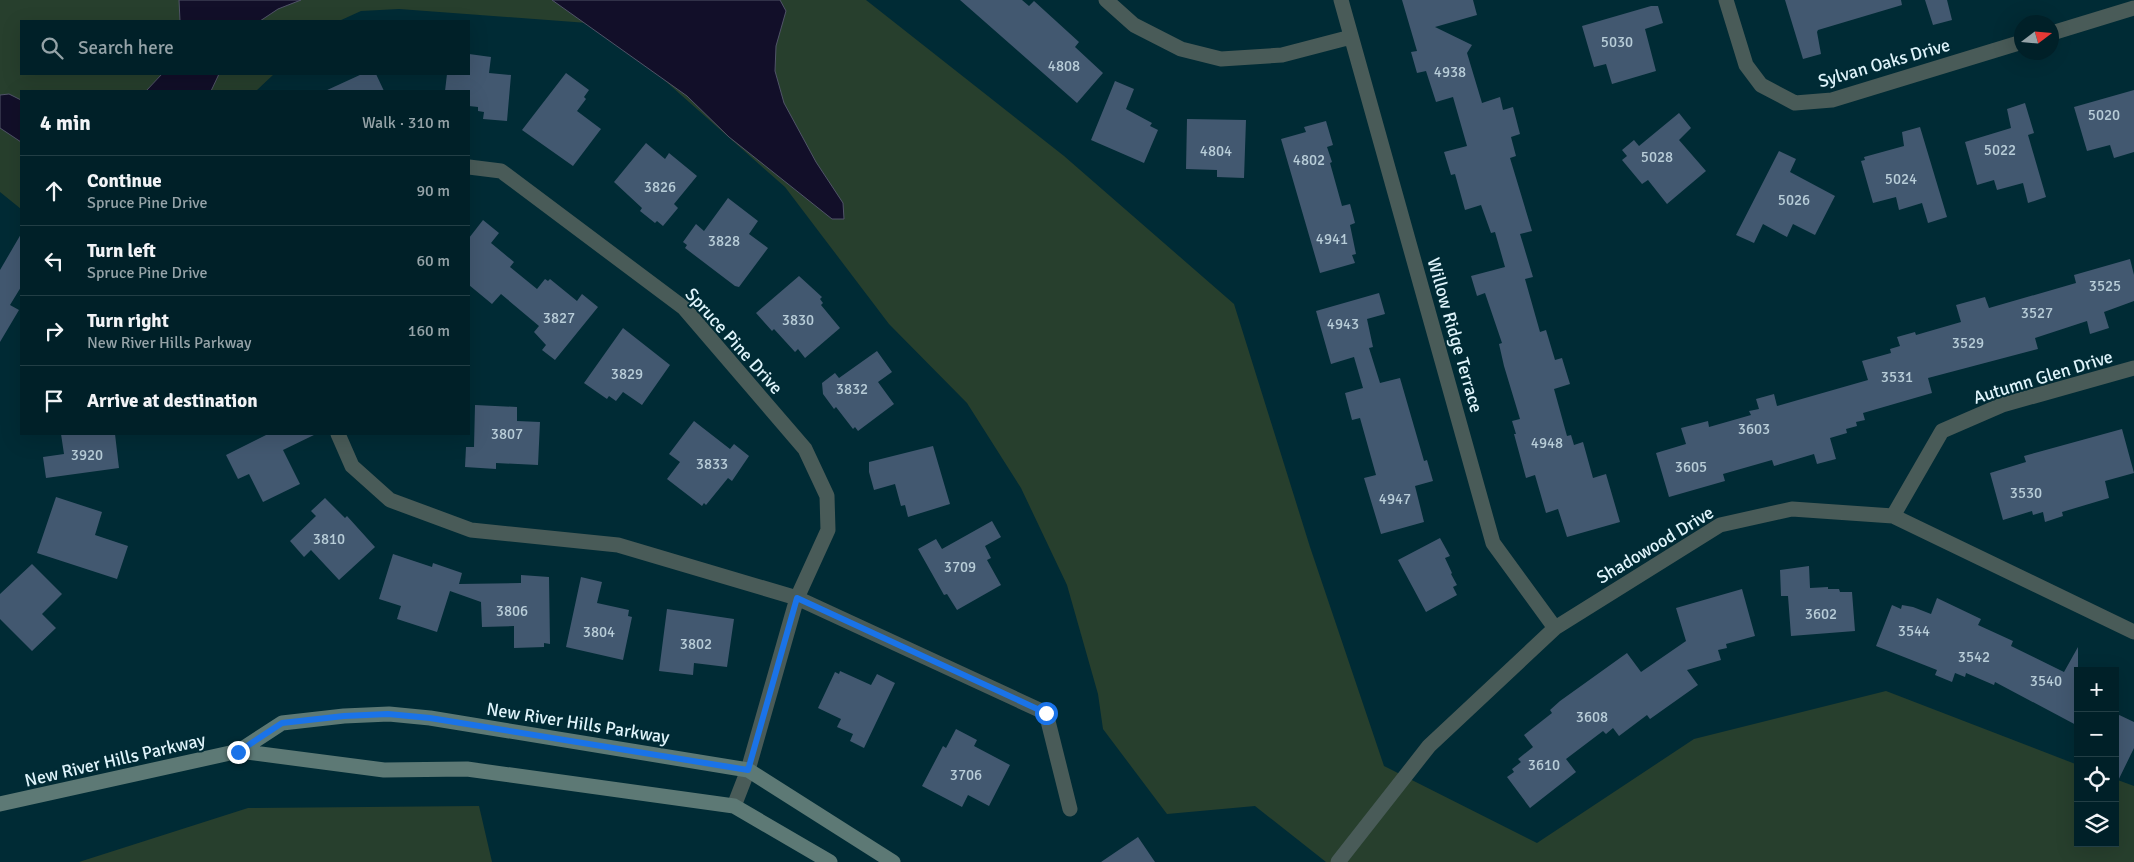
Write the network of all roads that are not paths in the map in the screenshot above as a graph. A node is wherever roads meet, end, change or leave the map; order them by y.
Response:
1 (1106, 0) edge
2 (1341, 0) edge
3 (1726, 0) edge
4 (2134, 8) edge
5 (2059, 31) edge
6 (1351, 36) junction
7 (2014, 44) edge
8 (470, 168) edge
9 (2134, 368) edge
10 (338, 435) edge
11 (1893, 516) junction
12 (797, 598) junction
13 (1554, 628) junction
14 (2134, 632) edge
15 (238, 752) junction
16 (748, 770) junction
17 (0, 804) edge
18 (734, 806) junction
19 (1070, 809) dead end
20 (830, 862) edge
21 (893, 862) edge
22 (1338, 862) edge

1 - 6 street
2 - 6 street, Willow Ridge Terrace
3 - 7 street, Sylvan Oaks Drive
4 - 5 street
6 - 13 street, Willow Ridge Terrace
8 - 12 street, Spruce Pine Drive
9 - 11 street, Autumn Glen Drive
10 - 12 street
11 - 13 street, Shadowood Drive
11 - 14 street, Shadowood Drive
12 - 16 street, Spruce Pine Drive
12 - 19 street
13 - 22 street, Shadowood Drive
15 - 16 street, New River Hills Parkway
15 - 17 street, New River Hills Parkway
15 - 18 street, New River Hills Parkway
16 - 18 street, Spruce Pine Drive
16 - 21 street, New River Hills Parkway
18 - 20 street, New River Hills Parkway

